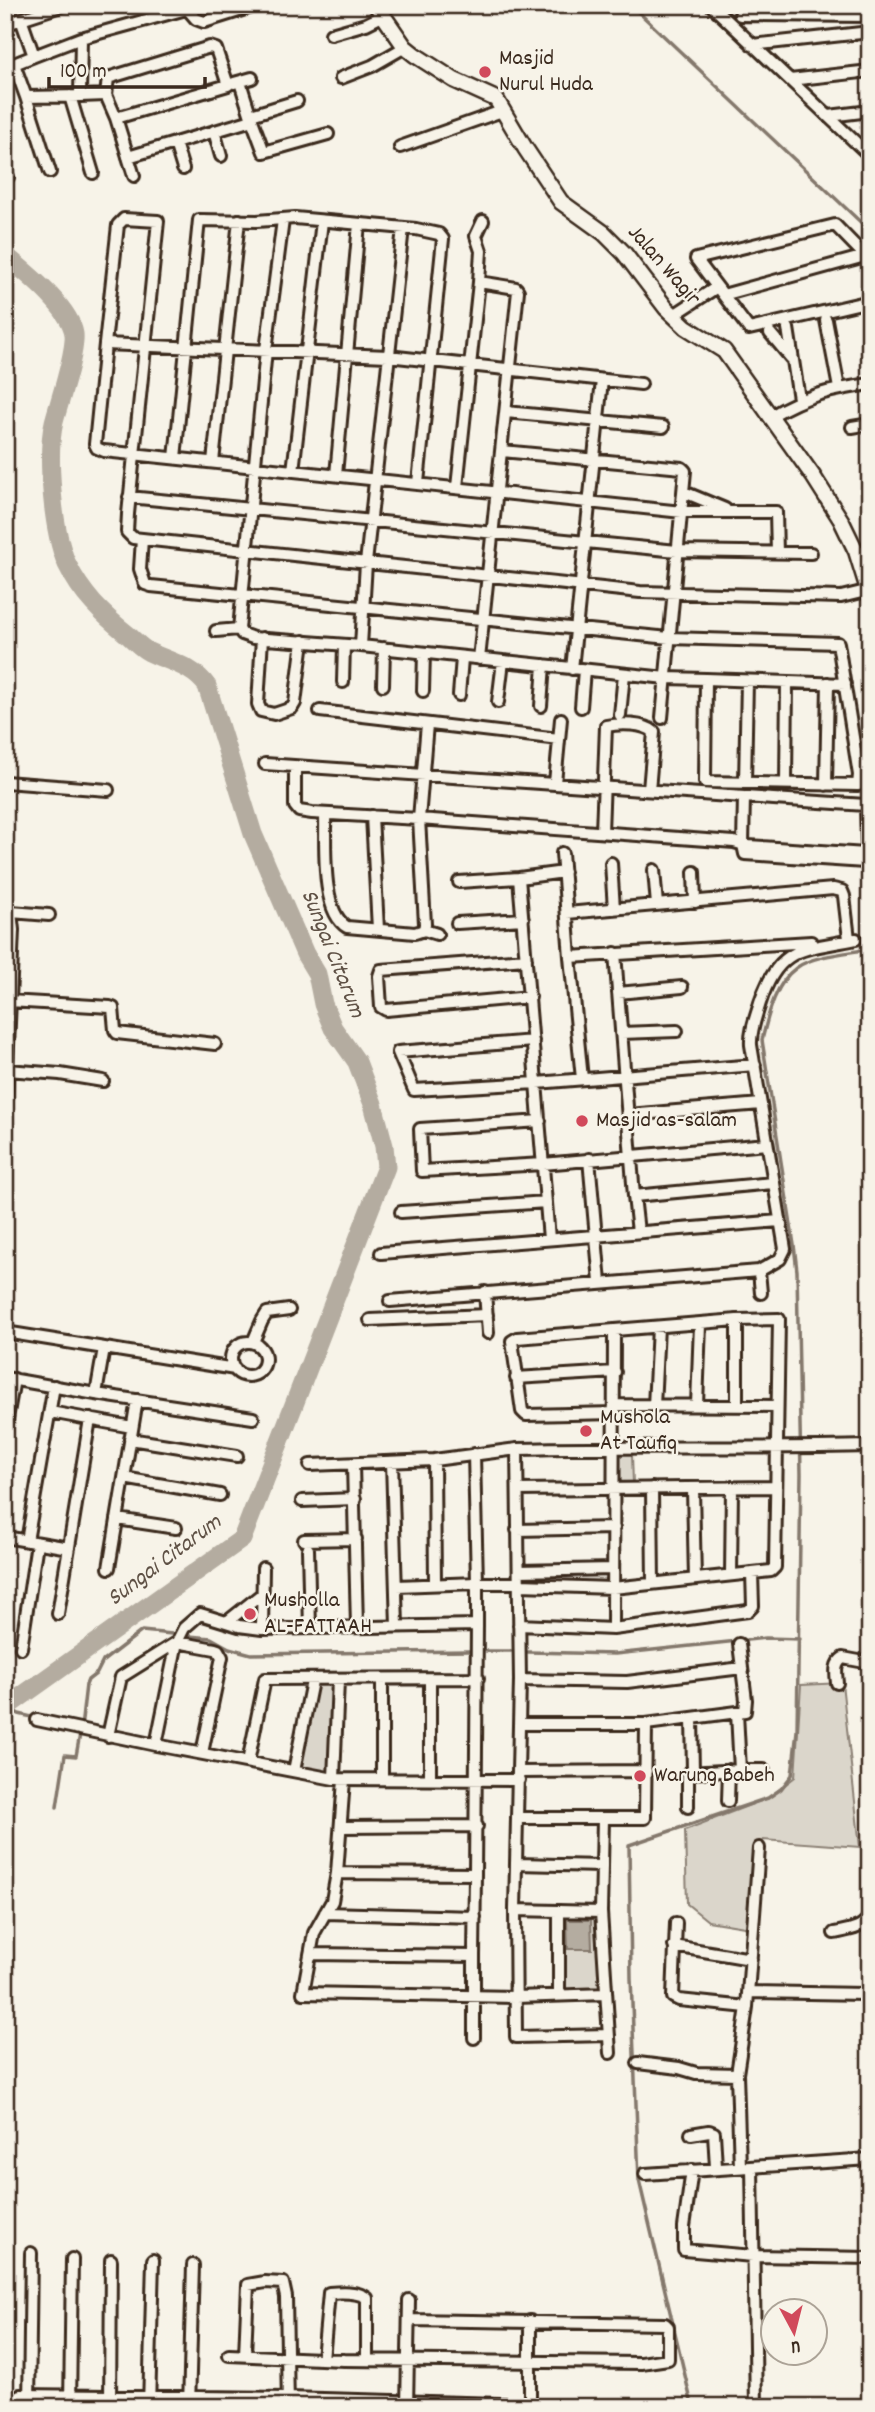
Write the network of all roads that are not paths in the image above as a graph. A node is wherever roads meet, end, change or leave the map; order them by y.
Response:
1 (64, 5) edge
2 (258, 5) edge
3 (711, 5) edge
4 (185, 7) edge
5 (379, 10) edge
6 (741, 10) edge
7 (870, 16) edge
8 (21, 19) junction
9 (5, 25) edge
10 (737, 30) junction
11 (870, 32) edge
12 (331, 34) dead end
13 (81, 38) junction
14 (752, 45) junction
15 (405, 47) junction
16 (34, 56) junction
17 (9, 66) edge
18 (870, 71) edge
19 (252, 78) dead end
20 (341, 78) dead end
21 (790, 80) junction
22 (234, 83) junction
23 (106, 95) junction
24 (75, 96) junction
25 (26, 97) junction
26 (297, 101) dead end
27 (502, 111) junction
28 (870, 111) edge
29 (829, 116) junction
30 (252, 117) junction
31 (116, 118) junction
32 (214, 131) junction
33 (328, 134) dead end
34 (175, 143) junction
35 (400, 147) dead end
36 (221, 156) dead end
37 (870, 156) edge
38 (128, 157) junction
39 (183, 169) dead end
40 (50, 172) dead end
41 (93, 173) dead end
42 (134, 176) dead end
43 (283, 219) junction
44 (239, 220) junction
45 (322, 221) junction
46 (483, 221) dead end
47 (359, 224) junction
48 (403, 228) junction
49 (868, 258) edge
50 (479, 282) junction
51 (720, 291) junction
52 (870, 301) edge
53 (674, 315) junction
54 (826, 320) dead end
55 (788, 328) dead end
56 (771, 332) dead end
57 (105, 344) junction
58 (144, 344) junction
59 (187, 346) junction
60 (226, 348) junction
61 (265, 350) junction
62 (308, 352) junction
63 (347, 354) junction
64 (388, 356) junction
65 (793, 360) junction
66 (429, 361) junction
67 (471, 366) junction
68 (510, 369) junction
69 (602, 380) junction
70 (641, 384) dead end
71 (870, 384) edge
72 (839, 388) junction
73 (799, 399) junction
74 (506, 412) junction
75 (771, 416) junction
76 (597, 421) junction
77 (870, 424) edge
78 (663, 427) dead end
79 (852, 427) dead end
80 (502, 451) junction
81 (133, 454) junction
82 (175, 458) junction
83 (593, 460) junction
84 (214, 462) junction
85 (255, 467) junction
86 (293, 471) junction
87 (336, 475) junction
88 (375, 480) junction
89 (418, 483) junction
90 (457, 487) junction
91 (497, 492) junction
92 (684, 492) junction
93 (129, 497) junction
94 (590, 503) junction
95 (251, 508) junction
96 (682, 512) junction
97 (731, 512) junction
98 (371, 520) junction
99 (493, 531) junction
100 (142, 539) junction
101 (586, 541) junction
102 (248, 550) junction
103 (677, 551) junction
104 (777, 553) junction
105 (811, 553) dead end
106 (366, 563) junction
107 (487, 577) junction
108 (580, 587) junction
109 (869, 592) edge
110 (673, 594) junction
111 (243, 596) junction
112 (363, 608) junction
113 (484, 618) junction
114 (577, 628) junction
115 (239, 629) junction
116 (216, 631) dead end
117 (669, 638) junction
118 (262, 639) junction
119 (303, 642) junction
120 (344, 645) junction
121 (361, 646) junction
122 (384, 648) junction
123 (424, 653) junction
124 (463, 658) junction
125 (479, 659) junction
126 (503, 661) junction
127 (544, 666) junction
128 (578, 669) junction
129 (624, 674) junction
130 (666, 678) junction
131 (706, 679) junction
132 (747, 681) junction
133 (343, 682) dead end
134 (787, 682) junction
135 (828, 683) junction
136 (845, 684) junction
137 (383, 685) dead end
138 (423, 691) dead end
139 (459, 695) dead end
140 (498, 702) dead end
141 (541, 706) dead end
142 (581, 707) dead end
143 (320, 711) dead end
144 (620, 715) dead end
145 (662, 718) dead end
146 (561, 719) dead end
147 (427, 724) junction
148 (559, 739) junction
149 (265, 764) dead end
150 (295, 767) junction
151 (423, 774) junction
152 (5, 782) edge
153 (555, 783) junction
154 (745, 783) junction
155 (786, 784) junction
156 (826, 785) junction
157 (603, 787) junction
158 (108, 790) dead end
159 (649, 790) junction
160 (744, 797) junction
161 (325, 815) junction
162 (372, 816) junction
163 (419, 819) junction
164 (602, 832) junction
165 (743, 845) junction
166 (562, 853) dead end
167 (869, 854) edge
168 (611, 863) dead end
169 (654, 870) dead end
170 (564, 872) junction
171 (694, 872) dead end
172 (519, 878) junction
173 (459, 882) dead end
174 (695, 902) junction
175 (657, 905) junction
176 (614, 909) junction
177 (8, 911) edge
178 (567, 914) junction
179 (49, 915) dead end
180 (523, 919) junction
181 (457, 923) dead end
182 (378, 929) junction
183 (424, 930) junction
184 (437, 934) dead end
185 (870, 937) edge
186 (853, 939) junction
187 (615, 953) junction
188 (570, 957) junction
189 (526, 958) junction
190 (682, 986) dead end
191 (618, 993) junction
192 (530, 998) junction
193 (9, 1001) junction
194 (677, 1031) dead end
195 (621, 1033) junction
196 (533, 1041) junction
197 (215, 1044) dead end
198 (755, 1065) junction
199 (7, 1070) junction
200 (625, 1076) junction
201 (582, 1079) junction
202 (103, 1081) dead end
203 (537, 1083) junction
204 (761, 1104) junction
205 (628, 1115) junction
206 (5, 1116) edge
207 (540, 1121) junction
208 (767, 1144) junction
209 (631, 1155) junction
210 (589, 1159) junction
211 (543, 1164) junction
212 (773, 1183) junction
213 (634, 1196) junction
214 (546, 1202) junction
215 (401, 1212) dead end
216 (780, 1221) junction
217 (638, 1232) junction
218 (596, 1235) junction
219 (549, 1239) junction
220 (381, 1254) dead end
221 (759, 1271) junction
222 (600, 1282) junction
223 (485, 1292) junction
224 (761, 1293) dead end
225 (390, 1301) dead end
226 (289, 1310) dead end
227 (487, 1315) junction
228 (370, 1320) dead end
229 (737, 1320) junction
230 (700, 1324) junction
231 (658, 1327) junction
232 (614, 1330) junction
233 (5, 1332) edge
234 (488, 1333) dead end
235 (253, 1342) junction
236 (104, 1348) junction
237 (235, 1369) junction
238 (615, 1372) junction
239 (516, 1378) junction
240 (9, 1379) edge
241 (54, 1386) junction
242 (96, 1394) junction
243 (137, 1400) junction
244 (696, 1405) junction
245 (737, 1405) junction
246 (654, 1406) junction
247 (776, 1406) junction
248 (615, 1409) junction
249 (50, 1412) junction
250 (253, 1418) dead end
251 (90, 1419) junction
252 (5, 1430) edge
253 (131, 1433) junction
254 (615, 1446) junction
255 (870, 1446) edge
256 (778, 1447) junction
257 (517, 1449) junction
258 (474, 1454) junction
259 (237, 1456) dead end
260 (434, 1460) junction
261 (392, 1462) junction
262 (353, 1464) junction
263 (310, 1465) dead end
264 (124, 1478) junction
265 (732, 1487) junction
266 (776, 1487) junction
267 (652, 1488) junction
268 (614, 1489) junction
269 (694, 1489) junction
270 (518, 1490) junction
271 (220, 1495) dead end
272 (355, 1499) junction
273 (302, 1501) dead end
274 (117, 1519) junction
275 (176, 1528) dead end
276 (614, 1528) junction
277 (517, 1530) junction
278 (5, 1537) edge
279 (355, 1539) junction
280 (32, 1542) junction
281 (69, 1548) junction
282 (263, 1567) dead end
283 (109, 1568) dead end
284 (613, 1569) junction
285 (519, 1571) junction
286 (752, 1573) junction
287 (731, 1575) junction
288 (695, 1579) junction
289 (477, 1583) junction
290 (653, 1583) junction
291 (435, 1584) junction
292 (520, 1584) junction
293 (397, 1586) junction
294 (613, 1588) junction
295 (262, 1594) junction
296 (58, 1614) dead end
297 (228, 1621) junction
298 (477, 1625) junction
299 (519, 1625) junction
300 (397, 1626) junction
301 (357, 1627) junction
302 (310, 1628) junction
303 (262, 1629) junction
304 (613, 1629) junction
305 (177, 1642) junction
306 (739, 1644) dead end
307 (21, 1648) dead end
308 (870, 1663) edge
309 (742, 1668) junction
310 (478, 1678) junction
311 (430, 1679) junction
312 (338, 1680) junction
313 (382, 1680) junction
314 (312, 1681) junction
315 (520, 1681) junction
316 (837, 1683) dead end
317 (737, 1713) junction
318 (692, 1718) junction
319 (37, 1720) dead end
320 (519, 1724) junction
321 (646, 1724) junction
322 (108, 1736) junction
323 (156, 1745) junction
324 (202, 1753) junction
325 (248, 1762) junction
326 (734, 1770) junction
327 (764, 1770) dead end
328 (294, 1771) junction
329 (646, 1771) junction
330 (693, 1771) junction
331 (519, 1776) junction
332 (339, 1779) junction
333 (382, 1779) junction
334 (430, 1779) junction
335 (477, 1780) junction
336 (728, 1801) dead end
337 (688, 1807) dead end
338 (519, 1818) junction
339 (603, 1819) junction
340 (477, 1826) junction
341 (341, 1827) junction
342 (759, 1848) dead end
343 (517, 1864) junction
344 (602, 1866) junction
345 (337, 1873) junction
346 (475, 1874) junction
347 (870, 1878) edge
348 (870, 1902) edge
349 (516, 1910) junction
350 (559, 1911) junction
351 (601, 1912) junction
352 (325, 1913) junction
353 (475, 1917) junction
354 (869, 1917) edge
355 (676, 1923) dead end
356 (834, 1933) dead end
357 (870, 1933) edge
358 (674, 1945) junction
359 (310, 1954) junction
360 (474, 1956) junction
361 (751, 1959) junction
362 (748, 1992) junction
363 (870, 1992) edge
364 (303, 1993) junction
365 (606, 1994) junction
366 (559, 1996) junction
367 (474, 1997) junction
368 (516, 1997) junction
369 (300, 2006) dead end
370 (747, 2007) junction
371 (609, 2035) junction
372 (474, 2038) dead end
373 (610, 2053) dead end
374 (638, 2063) dead end
375 (737, 2074) junction
376 (691, 2134) dead end
377 (870, 2159) edge
378 (740, 2167) junction
379 (752, 2167) junction
380 (716, 2168) junction
381 (692, 2169) junction
382 (645, 2174) dead end
383 (31, 2253) dead end
384 (754, 2256) junction
385 (870, 2258) edge
386 (72, 2259) dead end
387 (111, 2260) dead end
388 (153, 2260) dead end
389 (193, 2265) dead end
390 (409, 2300) dead end
391 (409, 2320) junction
392 (530, 2321) junction
393 (229, 2355) dead end
394 (245, 2355) junction
395 (286, 2357) junction
396 (323, 2359) junction
397 (367, 2360) junction
398 (408, 2360) junction
399 (529, 2361) junction
400 (29, 2401) edge
401 (70, 2401) edge
402 (110, 2401) edge
403 (149, 2402) edge
404 (189, 2402) edge
405 (205, 2402) edge
406 (288, 2402) edge
407 (530, 2403) junction
408 (407, 2404) edge
409 (12, 2407) edge
410 (607, 2407) edge
411 (756, 2407) edge

1 - 8 street
2 - 4 street
3 - 10 street
4 - 13 street
5 - 12 street
5 - 15 street, Jalan Wagir
6 - 7 street
6 - 10 street
8 - 9 street
8 - 16 street
10 - 14 street
11 - 14 street
13 - 16 street
13 - 24 street
14 - 21 street
15 - 20 street
15 - 27 street, Jalan Wagir
16 - 17 street
17 - 25 street
18 - 21 street
19 - 22 street
21 - 29 street
22 - 23 street
22 - 30 street
22 - 31 street
23 - 24 street
23 - 31 street
24 - 25 street
24 - 41 street
25 - 40 street
26 - 30 street
27 - 35 street
27 - 53 street, Jalan Wagir
28 - 29 street
29 - 37 street
30 - 32 street
30 - 33 street
31 - 38 street
32 - 34 street
32 - 36 street
34 - 38 street
34 - 39 street
38 - 42 street
43 - 44 street
43 - 45 street
43 - 61 street
44 - 59 street
44 - 60 street
45 - 47 street
45 - 62 street
46 - 50 street
47 - 48 street
47 - 63 street
48 - 64 street
48 - 66 street
49 - 51 street
49 - 51 street
50 - 67 street
50 - 68 street
51 - 52 street
51 - 53 street
53 - 75 street, Jalan Wagir
54 - 72 street
55 - 65 street
56 - 65 street
57 - 58 street
57 - 58 street
57 - 81 street
58 - 59 street
58 - 81 street
59 - 60 street
59 - 82 street
60 - 61 street
60 - 84 street
61 - 62 street
61 - 85 street
62 - 63 street
62 - 86 street
63 - 64 street
63 - 87 street
64 - 66 street
64 - 88 street
65 - 73 street
66 - 67 street
66 - 89 street
67 - 68 street
67 - 90 street
68 - 69 street
68 - 74 street
69 - 70 street
69 - 76 street
71 - 72 street
72 - 73 street
73 - 75 street
74 - 76 street
74 - 80 street
75 - 109 street, Jalan Wagir
76 - 78 street
76 - 83 street
77 - 79 street
80 - 83 street
80 - 91 street
81 - 82 street
81 - 93 street
82 - 84 street
83 - 92 street
83 - 94 street
84 - 85 street
85 - 86 street
85 - 95 street
86 - 87 street
87 - 88 street
88 - 89 street
88 - 98 street
89 - 90 street
90 - 91 street
91 - 94 street
91 - 99 street
92 - 96 street
92 - 97 street
93 - 95 street
93 - 100 street
94 - 96 street
94 - 101 street
95 - 98 street
95 - 102 street
96 - 97 street
96 - 103 street
97 - 104 street
98 - 99 street
98 - 106 street
99 - 101 street
99 - 107 street
100 - 102 street
100 - 111 street
101 - 103 street
101 - 108 street
102 - 106 street
102 - 111 street
103 - 104 street
103 - 110 street
104 - 105 street
106 - 107 street
106 - 112 street
107 - 108 street
107 - 113 street
108 - 110 street
108 - 114 street
109 - 110 street
110 - 117 street
111 - 112 street
111 - 115 street
112 - 113 street
112 - 121 street
113 - 114 street
113 - 125 street
114 - 117 street
114 - 128 street
115 - 116 street
115 - 118 street
117 - 130 street
117 - 136 street
118 - 119 street
118 - 119 street
119 - 120 street
120 - 121 street
120 - 133 street
121 - 122 street
122 - 123 street
122 - 137 street
123 - 124 street
123 - 138 street
124 - 125 street
124 - 139 street
125 - 126 street
126 - 127 street
126 - 140 street
127 - 128 street
127 - 141 street
128 - 129 street
128 - 142 street
129 - 130 street
129 - 144 street
130 - 131 street
130 - 145 street
131 - 132 street
131 - 154 street
132 - 134 street
132 - 154 street
134 - 135 street
134 - 155 street
135 - 136 street
135 - 156 street
136 - 156 street
143 - 147 street
146 - 148 street
147 - 148 street
147 - 151 street
148 - 153 street
149 - 150 street
150 - 151 street
150 - 161 street
151 - 153 street
151 - 163 street
152 - 158 street
153 - 157 street
154 - 155 street
155 - 156 street
157 - 159 street
157 - 159 street
157 - 164 street
159 - 160 street
160 - 165 street
160 - 167 street
161 - 162 street
161 - 182 street
162 - 163 street
162 - 182 street
163 - 164 street
163 - 183 street
164 - 165 street
165 - 167 street
166 - 170 street
168 - 176 street
169 - 175 street
170 - 172 street
170 - 178 street
171 - 174 street
172 - 173 street
172 - 180 street
174 - 175 street
174 - 186 street
175 - 176 street
176 - 178 street
177 - 179 street
177 - 193 street
178 - 188 street
180 - 181 street
180 - 189 street
182 - 183 street
183 - 184 street
185 - 186 street
186 - 187 street
186 - 198 street
187 - 188 street
187 - 191 street
188 - 201 street
189 - 192 street
189 - 192 street
190 - 191 street
191 - 195 street
192 - 196 street
193 - 197 street
193 - 199 street
194 - 195 street
195 - 200 street
196 - 203 street
196 - 203 street
198 - 200 street
198 - 204 street
199 - 202 street
199 - 206 street
200 - 201 street
200 - 205 street
201 - 203 street
203 - 207 street
204 - 205 street
204 - 208 street
205 - 209 street
207 - 211 street
207 - 211 street
208 - 209 street
208 - 212 street
209 - 210 street
209 - 213 street
210 - 211 street
210 - 218 street
211 - 214 street
212 - 213 street
212 - 216 street
213 - 217 street
214 - 215 street
214 - 219 street
216 - 217 street
216 - 221 street
217 - 218 street
218 - 219 street
218 - 222 street
219 - 220 street
221 - 222 street
221 - 224 street
222 - 223 street
223 - 225 street
223 - 227 street
226 - 235 street
227 - 228 street
227 - 234 street
229 - 230 street
229 - 245 street
229 - 247 street
230 - 231 street
230 - 244 street
231 - 232 street
231 - 246 street
232 - 238 street
232 - 239 street
233 - 236 street
235 - 237 street
235 - 237 street
236 - 237 street
236 - 242 street
238 - 239 street
238 - 248 street
239 - 248 street
240 - 241 street
240 - 252 street
241 - 242 street
241 - 249 street
242 - 243 street
243 - 250 street
243 - 253 street
244 - 245 street
244 - 246 street
245 - 247 street
246 - 248 street
247 - 256 street
248 - 254 street
249 - 251 street
249 - 280 street
251 - 253 street
251 - 281 street
253 - 259 street
253 - 264 street
254 - 256 street
254 - 257 street
254 - 268 street
255 - 256 street
256 - 266 street
257 - 258 street
257 - 270 street
258 - 260 street
258 - 289 street
260 - 261 street
260 - 291 street
261 - 262 street
261 - 293 street
262 - 263 street
262 - 272 street
264 - 271 street
264 - 274 street
265 - 266 street
265 - 269 street
265 - 287 street
266 - 286 street
267 - 268 street
267 - 269 street
267 - 290 street
268 - 270 street
268 - 276 street
269 - 288 street
270 - 277 street
272 - 273 street
272 - 279 street
274 - 275 street
274 - 283 street
276 - 277 street
276 - 284 street
277 - 285 street
278 - 280 street
279 - 301 street
279 - 302 street
280 - 281 street
280 - 307 street
281 - 296 street
282 - 295 street
284 - 285 street
284 - 294 street
285 - 292 street
286 - 287 street
286 - 304 street
287 - 288 street
288 - 290 street
289 - 291 street
289 - 292 street
289 - 298 street
290 - 294 street
291 - 293 street
292 - 294 street
292 - 299 street
293 - 300 street
294 - 304 street
295 - 297 street
295 - 303 street
297 - 303 street
297 - 305 street
298 - 300 street
298 - 310 street
299 - 304 street
299 - 315 street
300 - 301 street
301 - 302 street
302 - 303 street
305 - 322 street
305 - 323 street
305 - 324 street
306 - 309 street
308 - 316 street
309 - 315 street
309 - 317 street
310 - 311 street
310 - 335 street
311 - 313 street
311 - 334 street
312 - 313 street
312 - 314 street
312 - 332 street
313 - 333 street
314 - 325 street
314 - 328 street
315 - 320 street
317 - 318 street
317 - 326 street
318 - 321 street
318 - 330 street
319 - 322 street
320 - 321 street
320 - 331 street
321 - 329 street
322 - 323 street
323 - 324 street
324 - 325 street
325 - 328 street
326 - 327 street
326 - 330 street
326 - 336 street
328 - 332 street
329 - 331 street
329 - 339 street
330 - 337 street
331 - 335 street
331 - 338 street
332 - 333 street
332 - 341 street
333 - 334 street
334 - 335 street
335 - 340 street
338 - 339 street
338 - 343 street
339 - 344 street
340 - 341 street
340 - 346 street
341 - 345 street
342 - 361 street
343 - 344 street
343 - 349 street
344 - 351 street
345 - 346 street
345 - 352 street
346 - 353 street
347 - 348 street
349 - 350 street
349 - 368 street
350 - 351 street
350 - 366 street
351 - 365 street
352 - 353 street
352 - 359 street
353 - 360 street
354 - 356 street
354 - 357 street
355 - 358 street
358 - 361 street
358 - 370 street
359 - 360 street
359 - 364 street
360 - 367 street
361 - 362 street
362 - 363 street
362 - 370 street
364 - 367 street
364 - 369 street
365 - 366 street
365 - 371 street
366 - 368 street
367 - 368 street
367 - 372 street
368 - 371 street
370 - 375 street
371 - 373 street
374 - 375 street
375 - 378 street
376 - 380 street
377 - 379 street
378 - 379 street
378 - 380 street
379 - 384 street
380 - 381 street
381 - 382 street
381 - 384 street
383 - 400 street
384 - 385 street
384 - 411 street
386 - 401 street
387 - 402 street
388 - 403 street
389 - 404 street
390 - 391 street
391 - 392 street
391 - 398 street
392 - 399 street
392 - 399 street
393 - 394 street
394 - 395 street
394 - 395 street
395 - 396 street
395 - 406 street
396 - 397 street
396 - 397 street
397 - 398 street
398 - 399 street
398 - 408 street
399 - 407 street
400 - 401 street
400 - 409 street
401 - 402 street
402 - 403 street
403 - 404 street
404 - 405 street
405 - 406 street
406 - 408 street
407 - 408 street
407 - 410 street

